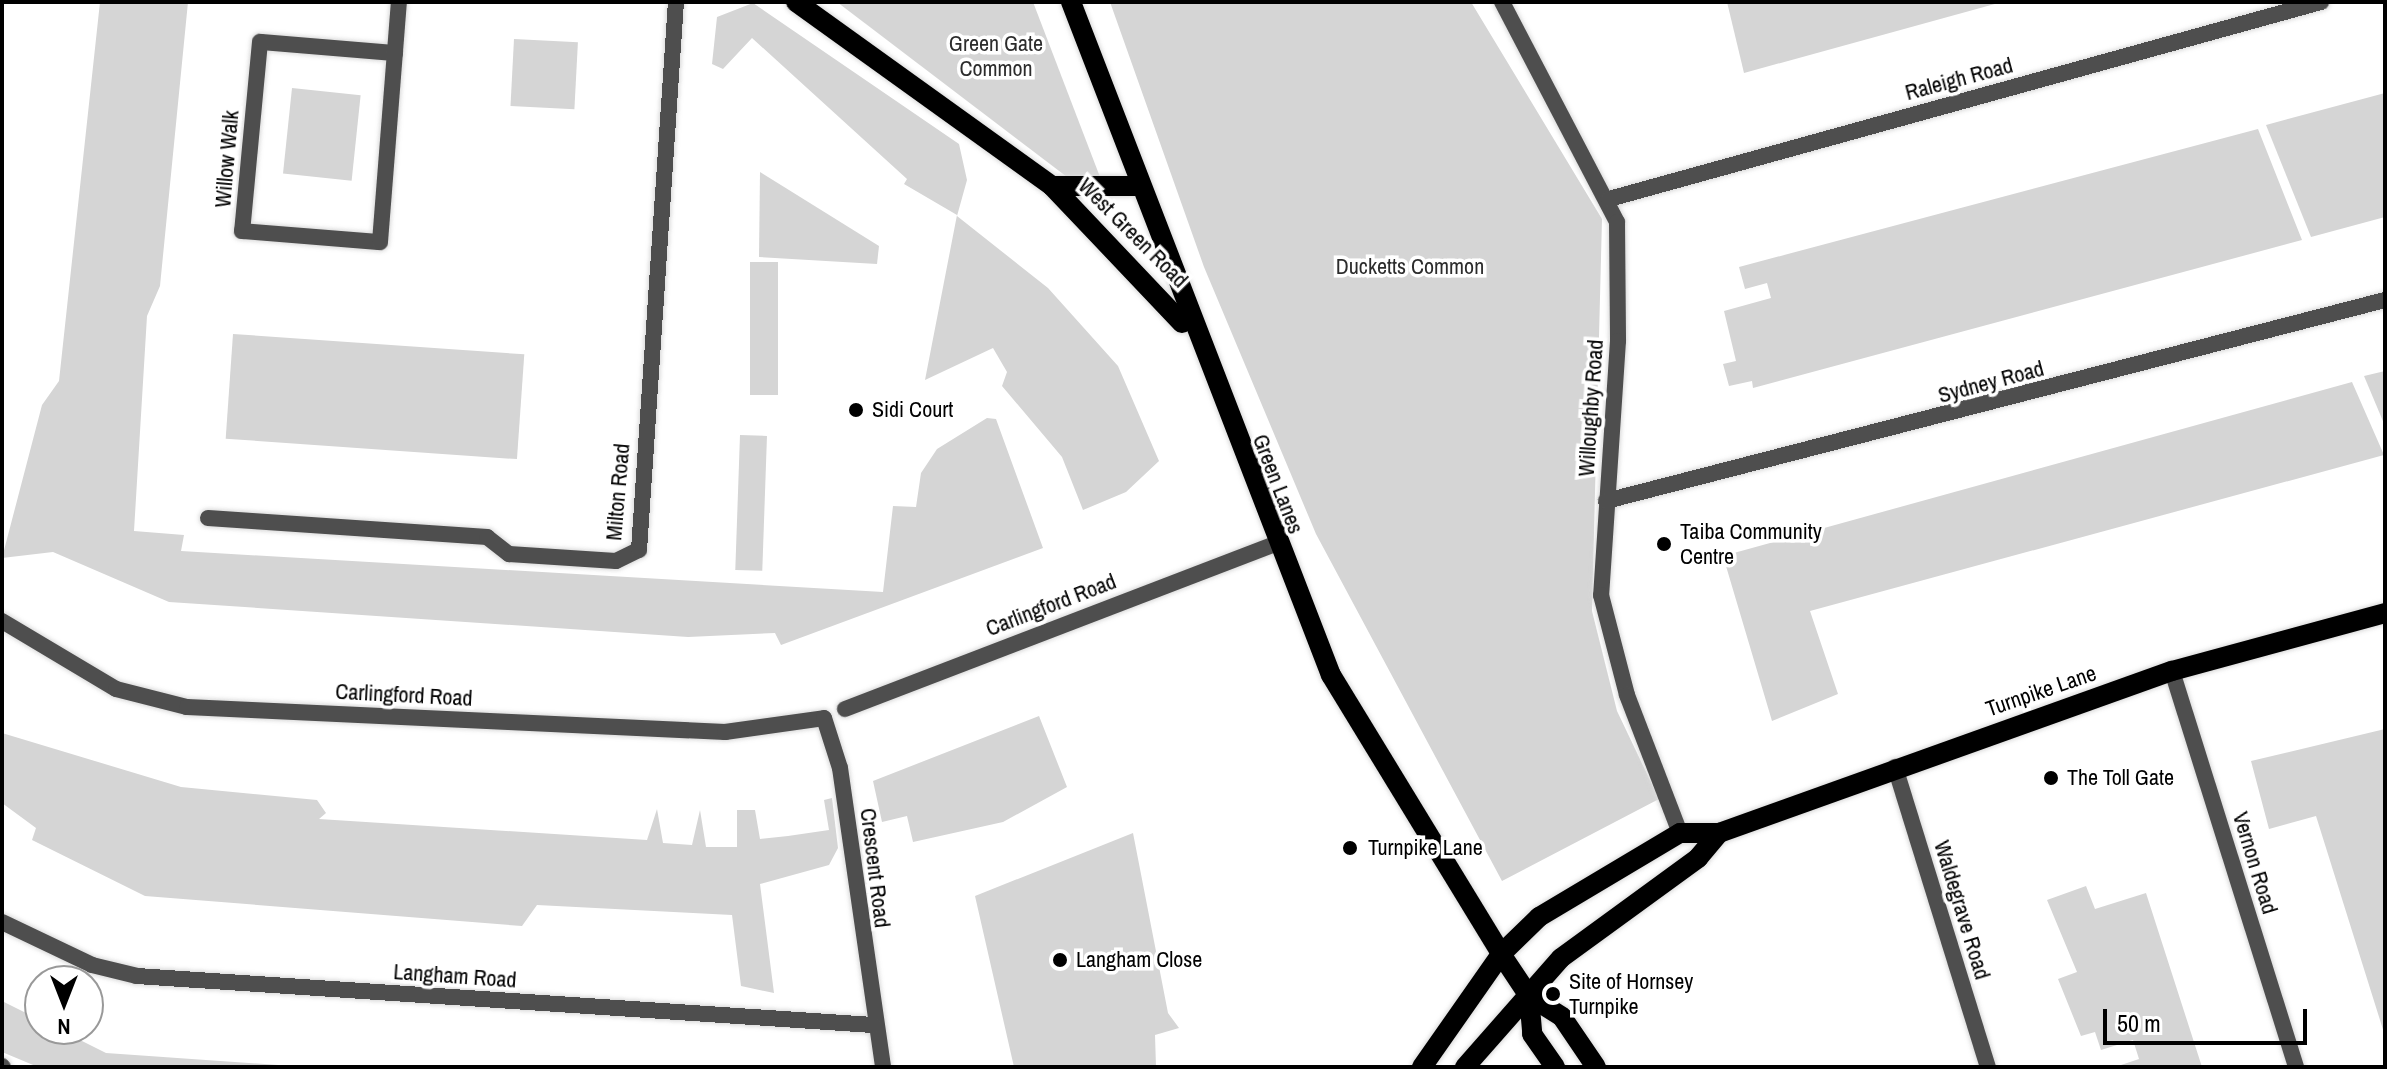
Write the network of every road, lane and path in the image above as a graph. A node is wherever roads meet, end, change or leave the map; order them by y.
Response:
1 (399, 2) edge
2 (676, 2) edge
3 (796, 2) edge
4 (1071, 2) edge
5 (1502, 2) edge
6 (2321, 2) edge
7 (395, 53) junction
8 (1052, 186) junction
9 (1137, 186) junction
10 (1609, 199) junction
11 (2385, 300) edge
12 (1203, 357) junction
13 (1606, 501) junction
14 (208, 518) dead end
15 (1275, 544) junction
16 (2385, 613) edge
17 (2, 621) edge
18 (2172, 671) junction
19 (845, 709) dead end
20 (824, 718) joint
21 (1895, 767) junction
22 (1680, 833) junction
23 (1719, 833) junction
24 (2, 922) edge
25 (1501, 954) junction
26 (1529, 996) junction
27 (873, 1025) junction
28 (883, 1067) edge
29 (1422, 1067) edge
30 (1465, 1067) edge
31 (1555, 1067) edge
32 (1596, 1067) edge
33 (1988, 1067) edge
34 (2296, 1067) edge

1 - 7 street, Willow Walk
2 - 14 street, Milton Road
3 - 8 main road, West Green Road
4 - 9 main road, Green Lanes
5 - 10 street, Willoughby Road
6 - 10 street, Raleigh Road
7 - 7 street, Willow Walk
8 - 9 main road, West Green Road
8 - 12 main road, West Green Road
9 - 12 main road, Green Lanes
10 - 13 street, Willoughby Road
11 - 13 street, Sydney Road
12 - 15 main road, Green Lanes
13 - 22 street, Willoughby Road
15 - 19 street, Carlingford Road
15 - 25 main road, Green Lanes
16 - 18 main road, Turnpike Lane
17 - 20 street, Carlingford Road
18 - 21 main road, Turnpike Lane
18 - 34 street, Vernon Road
20 - 27 street, Crescent Road
21 - 23 main road, Turnpike Lane
21 - 33 street, Waldegrave Road
22 - 23 main road, Turnpike Lane
22 - 25 main road
23 - 26 main road, Turnpike Lane
24 - 27 street, Langham Road
25 - 26 main road, Green Lanes
25 - 29 main road
26 - 30 main road, Turnpike Lane
26 - 31 main road
26 - 32 main road
27 - 28 street

